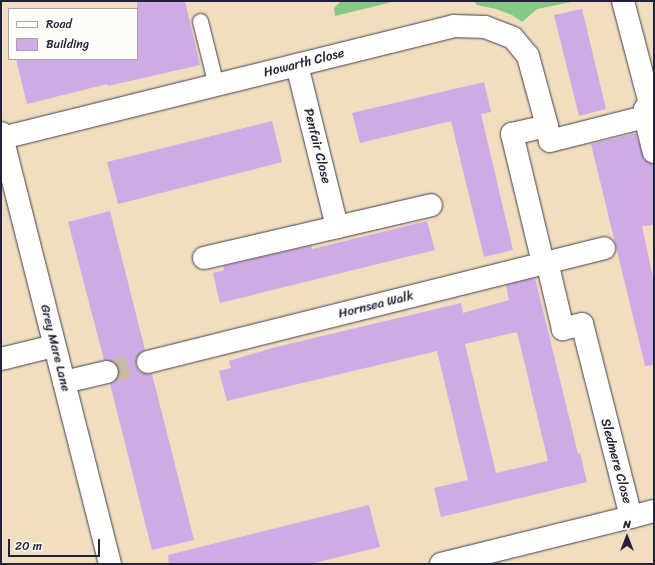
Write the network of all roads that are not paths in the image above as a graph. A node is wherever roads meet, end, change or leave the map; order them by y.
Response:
1 (623, 1) edge
2 (200, 20) dead end
3 (297, 65) junction
4 (216, 85) junction
5 (650, 111) edge
6 (547, 126) junction
7 (2, 135) edge
8 (654, 152) edge
9 (431, 205) dead end
10 (338, 227) junction
11 (604, 248) dead end
12 (204, 258) dead end
13 (545, 263) junction
14 (54, 346) junction
15 (1, 359) edge
16 (148, 362) tunnel mouth
17 (107, 372) tunnel mouth
18 (64, 382) junction
19 (654, 511) edge
20 (630, 517) junction
21 (110, 564) edge
22 (441, 564) edge

1 - 5 street
2 - 4 lane
3 - 4 street, Howarth Close
3 - 6 street, Howarth Close
3 - 10 street, Penfair Close
4 - 7 street, Howarth Close
5 - 6 street, Howarth Close
5 - 8 street
6 - 13 street, Sledmere Close
7 - 14 street, Grey Mare Lane
9 - 10 street
10 - 12 street
11 - 13 street, Hornsea Walk
13 - 16 street, Hornsea Walk
13 - 20 street, Sledmere Close
14 - 15 street
14 - 18 street, Grey Mare Lane
17 - 18 street
18 - 21 street, Grey Mare Lane
19 - 20 street
20 - 22 street, Sledmere Close

